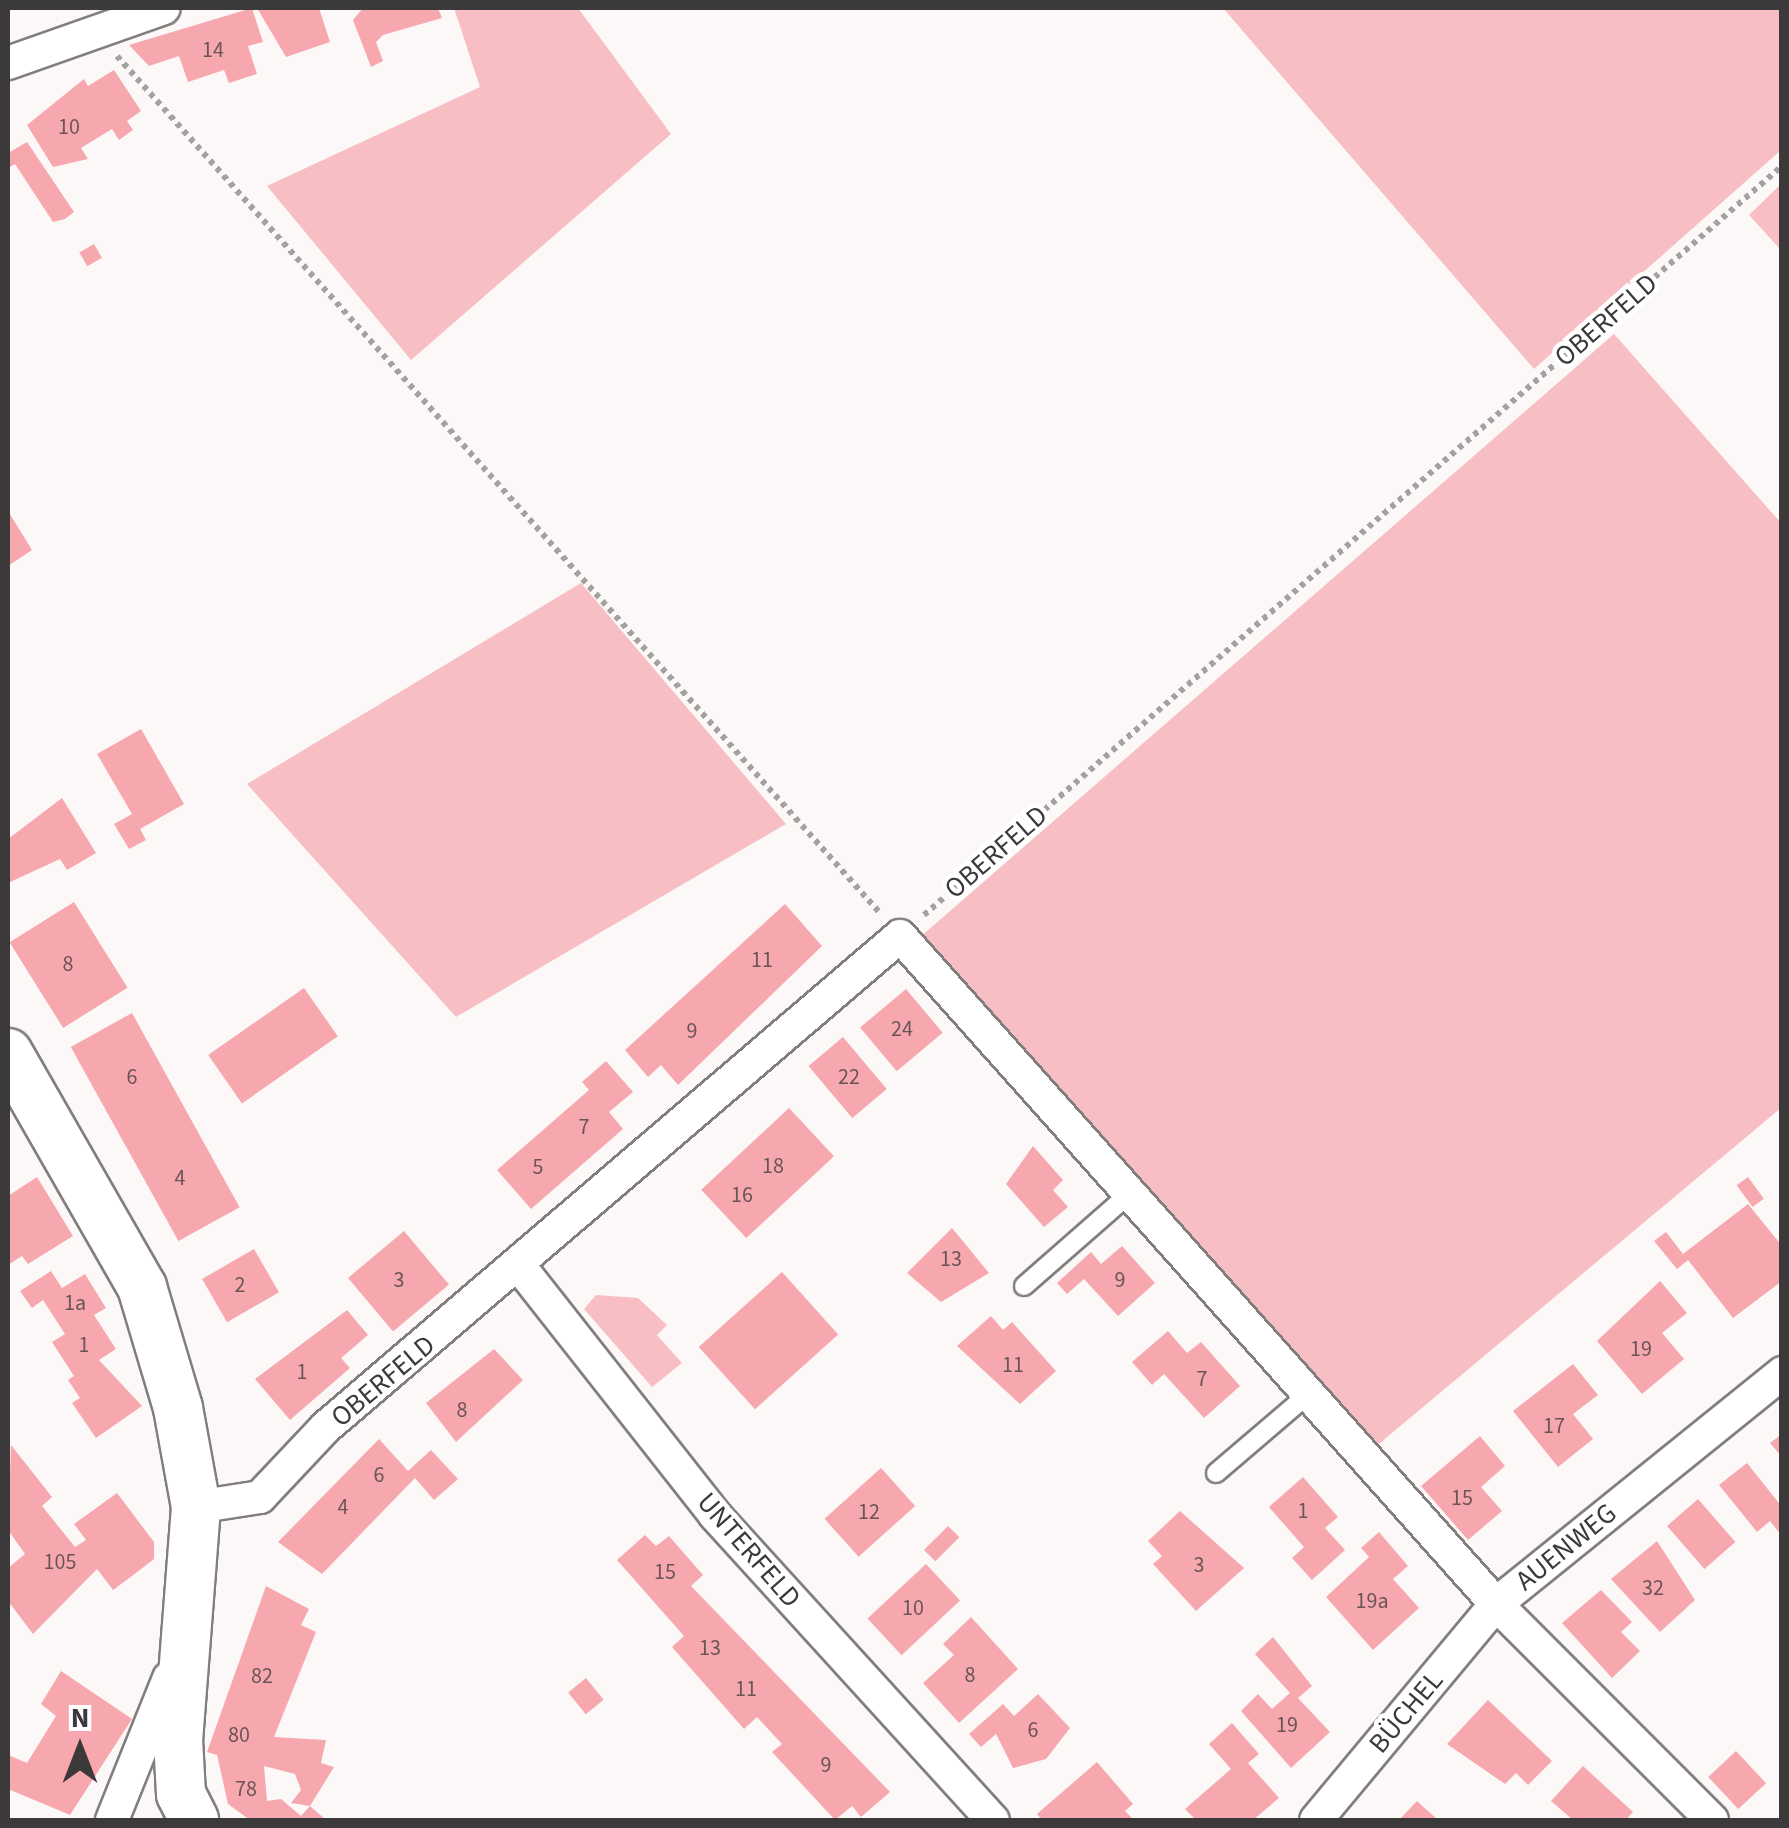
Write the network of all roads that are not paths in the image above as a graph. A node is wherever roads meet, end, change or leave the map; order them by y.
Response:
1 (164, 8) edge
2 (8, 63) edge
3 (8, 1053) edge
4 (1129, 1194) junction
5 (520, 1267) junction
6 (1024, 1286) dead end
7 (1782, 1373) edge
8 (1306, 1396) junction
9 (1216, 1473) dead end
10 (196, 1507) junction
11 (1496, 1604) junction
12 (190, 1617) junction
13 (112, 1820) edge
14 (194, 1820) edge
15 (993, 1820) edge
16 (1316, 1820) edge
17 (1712, 1820) edge

1 - 2 street
3 - 10 street
4 - 5 street, OBERFELD
4 - 6 lane
4 - 8 street
5 - 10 street, OBERFELD
5 - 15 street, UNTERFELD
7 - 11 street, AUENWEG
8 - 9 lane
8 - 11 street
10 - 12 street
11 - 16 street, BÜCHEL
11 - 17 street, AUENWEG
12 - 13 street
12 - 14 street

